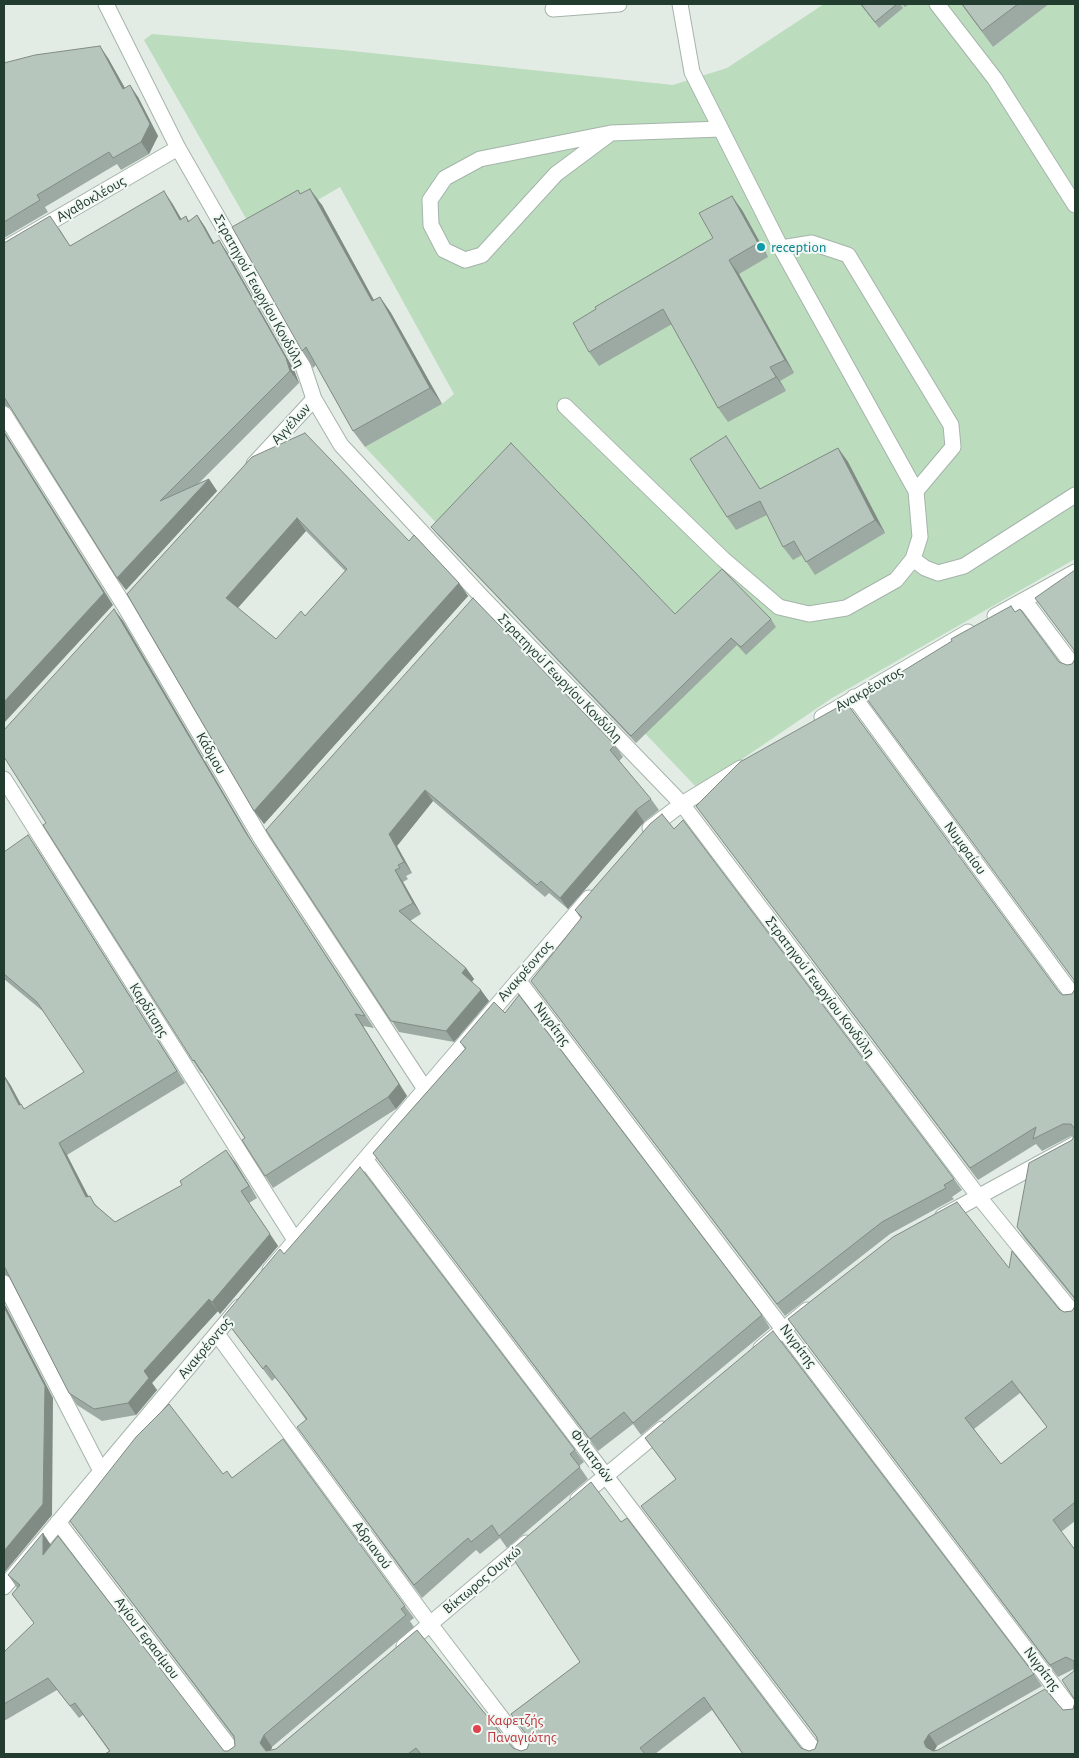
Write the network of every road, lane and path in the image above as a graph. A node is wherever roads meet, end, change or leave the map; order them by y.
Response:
1 (106, 4) edge
2 (619, 4) edge
3 (680, 4) edge
4 (937, 4) edge
5 (553, 8) dead end
6 (721, 130) junction
7 (611, 133) junction
8 (178, 148) junction
9 (1075, 205) edge
10 (780, 248) junction
11 (4, 249) edge
12 (314, 399) junction
13 (565, 406) dead end
14 (4, 414) edge
15 (242, 477) edge
16 (916, 491) junction
17 (1075, 495) edge
18 (913, 559) junction
19 (1075, 572) edge
20 (137, 590) edge
21 (1024, 600) junction
22 (124, 605) junction
23 (110, 619) edge
24 (1075, 668) edge
25 (854, 697) junction
26 (812, 723) edge
27 (754, 760) edge
28 (4, 779) edge
29 (682, 804) junction
30 (275, 826) edge
31 (262, 840) junction
32 (638, 842) edge
33 (600, 886) edge
34 (518, 980) junction
35 (1075, 998) edge
36 (425, 1089) junction
37 (1075, 1144) edge
38 (364, 1159) junction
39 (979, 1197) junction
40 (929, 1223) edge
41 (294, 1240) junction
42 (4, 1283) edge
43 (259, 1284) edge
44 (247, 1298) edge
45 (821, 1299) edge
46 (1075, 1315) edge
47 (784, 1328) junction
48 (217, 1334) junction
49 (747, 1359) edge
50 (673, 1420) edge
51 (101, 1471) junction
52 (607, 1476) junction
53 (570, 1506) edge
54 (58, 1522) junction
55 (540, 1531) edge
56 (4, 1587) edge
57 (430, 1624) junction
58 (393, 1655) edge
59 (1063, 1685) junction
60 (1040, 1698) edge
61 (1075, 1714) edge
62 (235, 1754) edge
63 (529, 1754) edge
64 (817, 1754) edge

1 - 8 street, Στρατηγού Γεωργίου Κονδύλη
2 - 5 street
3 - 6 street
4 - 9 street
6 - 7 street
6 - 10 street
7 - 7 street
8 - 11 street, Αγαθοκλέους
8 - 12 street, Στρατηγού Γεωργίου Κονδύλη
10 - 16 street
10 - 16 street
12 - 15 street, Αγγέλων
12 - 29 street, Στρατηγού Γεωργίου Κονδύλη
13 - 18 street
14 - 22 street, Κάδμου
16 - 18 street
17 - 18 street
19 - 21 street, Ανακρέοντος
20 - 22 street
21 - 24 street
21 - 25 street, Ανακρέοντος
22 - 23 street
22 - 31 street, Κάδμου
25 - 26 street, Ανακρέοντος
25 - 35 street, Νυμφαίου
27 - 29 street
28 - 41 street, Καρδίτσης
29 - 32 street
29 - 39 street, Στρατηγού Γεωργίου Κονδύλη
30 - 31 street
31 - 36 street, Κάδμου
33 - 34 street, Ανακρέοντος
34 - 36 street, Ανακρέοντος
34 - 47 street, Νιγρίτης
36 - 38 street, Ανακρέοντος
37 - 39 street
38 - 41 street, Ανακρέοντος
38 - 52 street, Φιλιατρών
39 - 40 street
39 - 46 street, Στρατηγού Γεωργίου Κονδύλη
41 - 43 street, Ανακρέοντος
42 - 51 street
44 - 48 street, Ανακρέοντος
45 - 47 street
47 - 49 street
47 - 59 street, Νιγρίτης
48 - 51 street, Ανακρέοντος
48 - 57 street, Αδριανού
50 - 52 street
51 - 54 street, Ανακρέοντος
52 - 53 street
52 - 64 street, Φιλιατρών
54 - 56 street, Ανακρέοντος
54 - 62 street, Αγίου Γερασίμου
55 - 57 street, Βίκτωρος Ουγκώ
57 - 58 street, Βίκτωρος Ουγκώ
57 - 63 street, Αδριανού
59 - 60 street
59 - 61 street, Νιγρίτης

